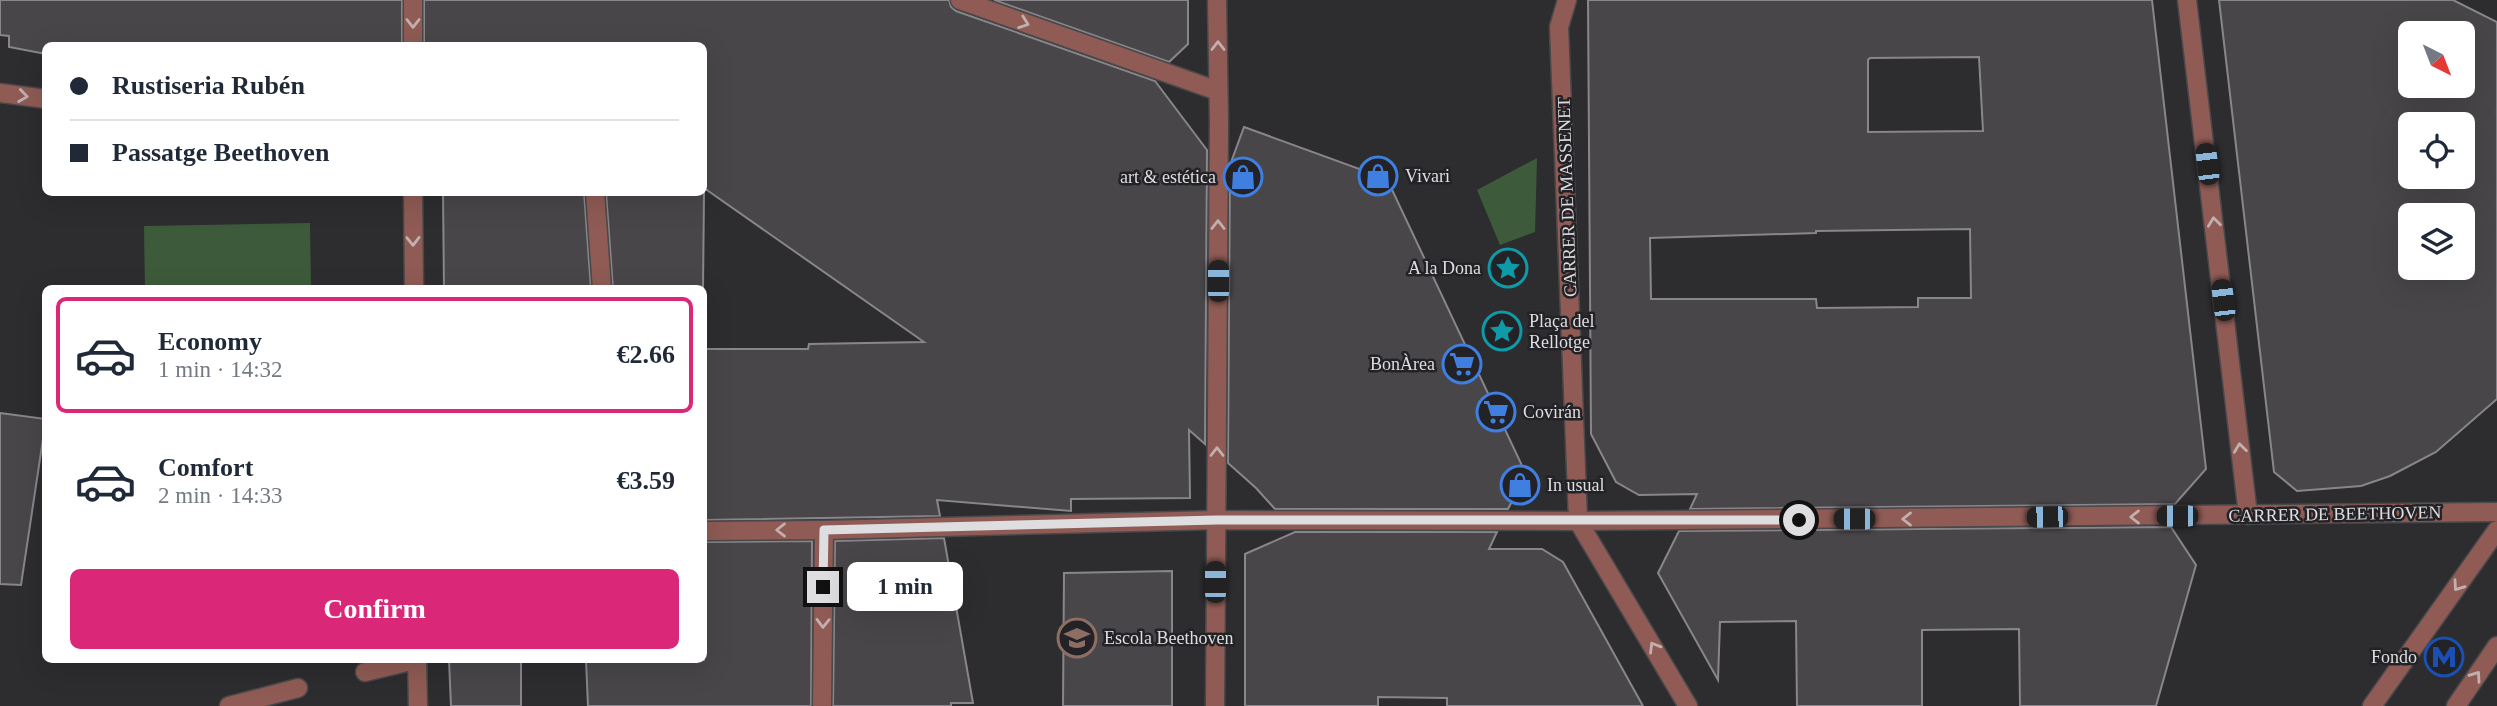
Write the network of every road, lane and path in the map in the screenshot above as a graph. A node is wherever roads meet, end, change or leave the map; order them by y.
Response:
1 (413, 0) edge
2 (960, 0) edge
3 (1217, 0) edge
4 (1567, 0) edge
5 (2187, 0) edge
6 (413, 42) edge
7 (1218, 91) junction
8 (0, 93) edge
9 (42, 98) edge
10 (413, 196) edge
11 (595, 196) edge
12 (414, 285) edge
13 (602, 285) edge
14 (2497, 512) edge
15 (2248, 515) junction
16 (1217, 520) junction
17 (1578, 521) junction
18 (824, 530) junction
19 (2497, 530) edge
20 (707, 531) edge
21 (2497, 646) edge
22 (403, 663) edge
23 (416, 663) edge
24 (365, 672) dead end
25 (298, 688) dead end
26 (229, 706) edge
27 (418, 706) edge
28 (822, 706) edge
29 (1214, 706) edge
30 (1688, 706) edge
31 (2372, 706) edge
32 (2456, 706) edge

1 -> 6 street
2 -> 7 street
7 -> 3 street
4 - 17 street, CARRER DE MASSENET
15 -> 5 street
16 -> 7 street
8 -> 9 street
10 -> 12 street
11 - 13 street
14 - 15 street, CARRER DE BEETHOVEN
15 -> 17 street, CARRER DE BEETHOVEN
16 - 17 street, CARRER DE BEETHOVEN
16 - 18 street, CARRER DE BEETHOVEN
16 - 29 street
30 -> 17 street
18 -> 20 street, CARRER DE BEETHOVEN
18 -> 28 street
19 -> 31 street
32 -> 21 street
22 - 24 street
23 - 27 street
25 - 26 street

